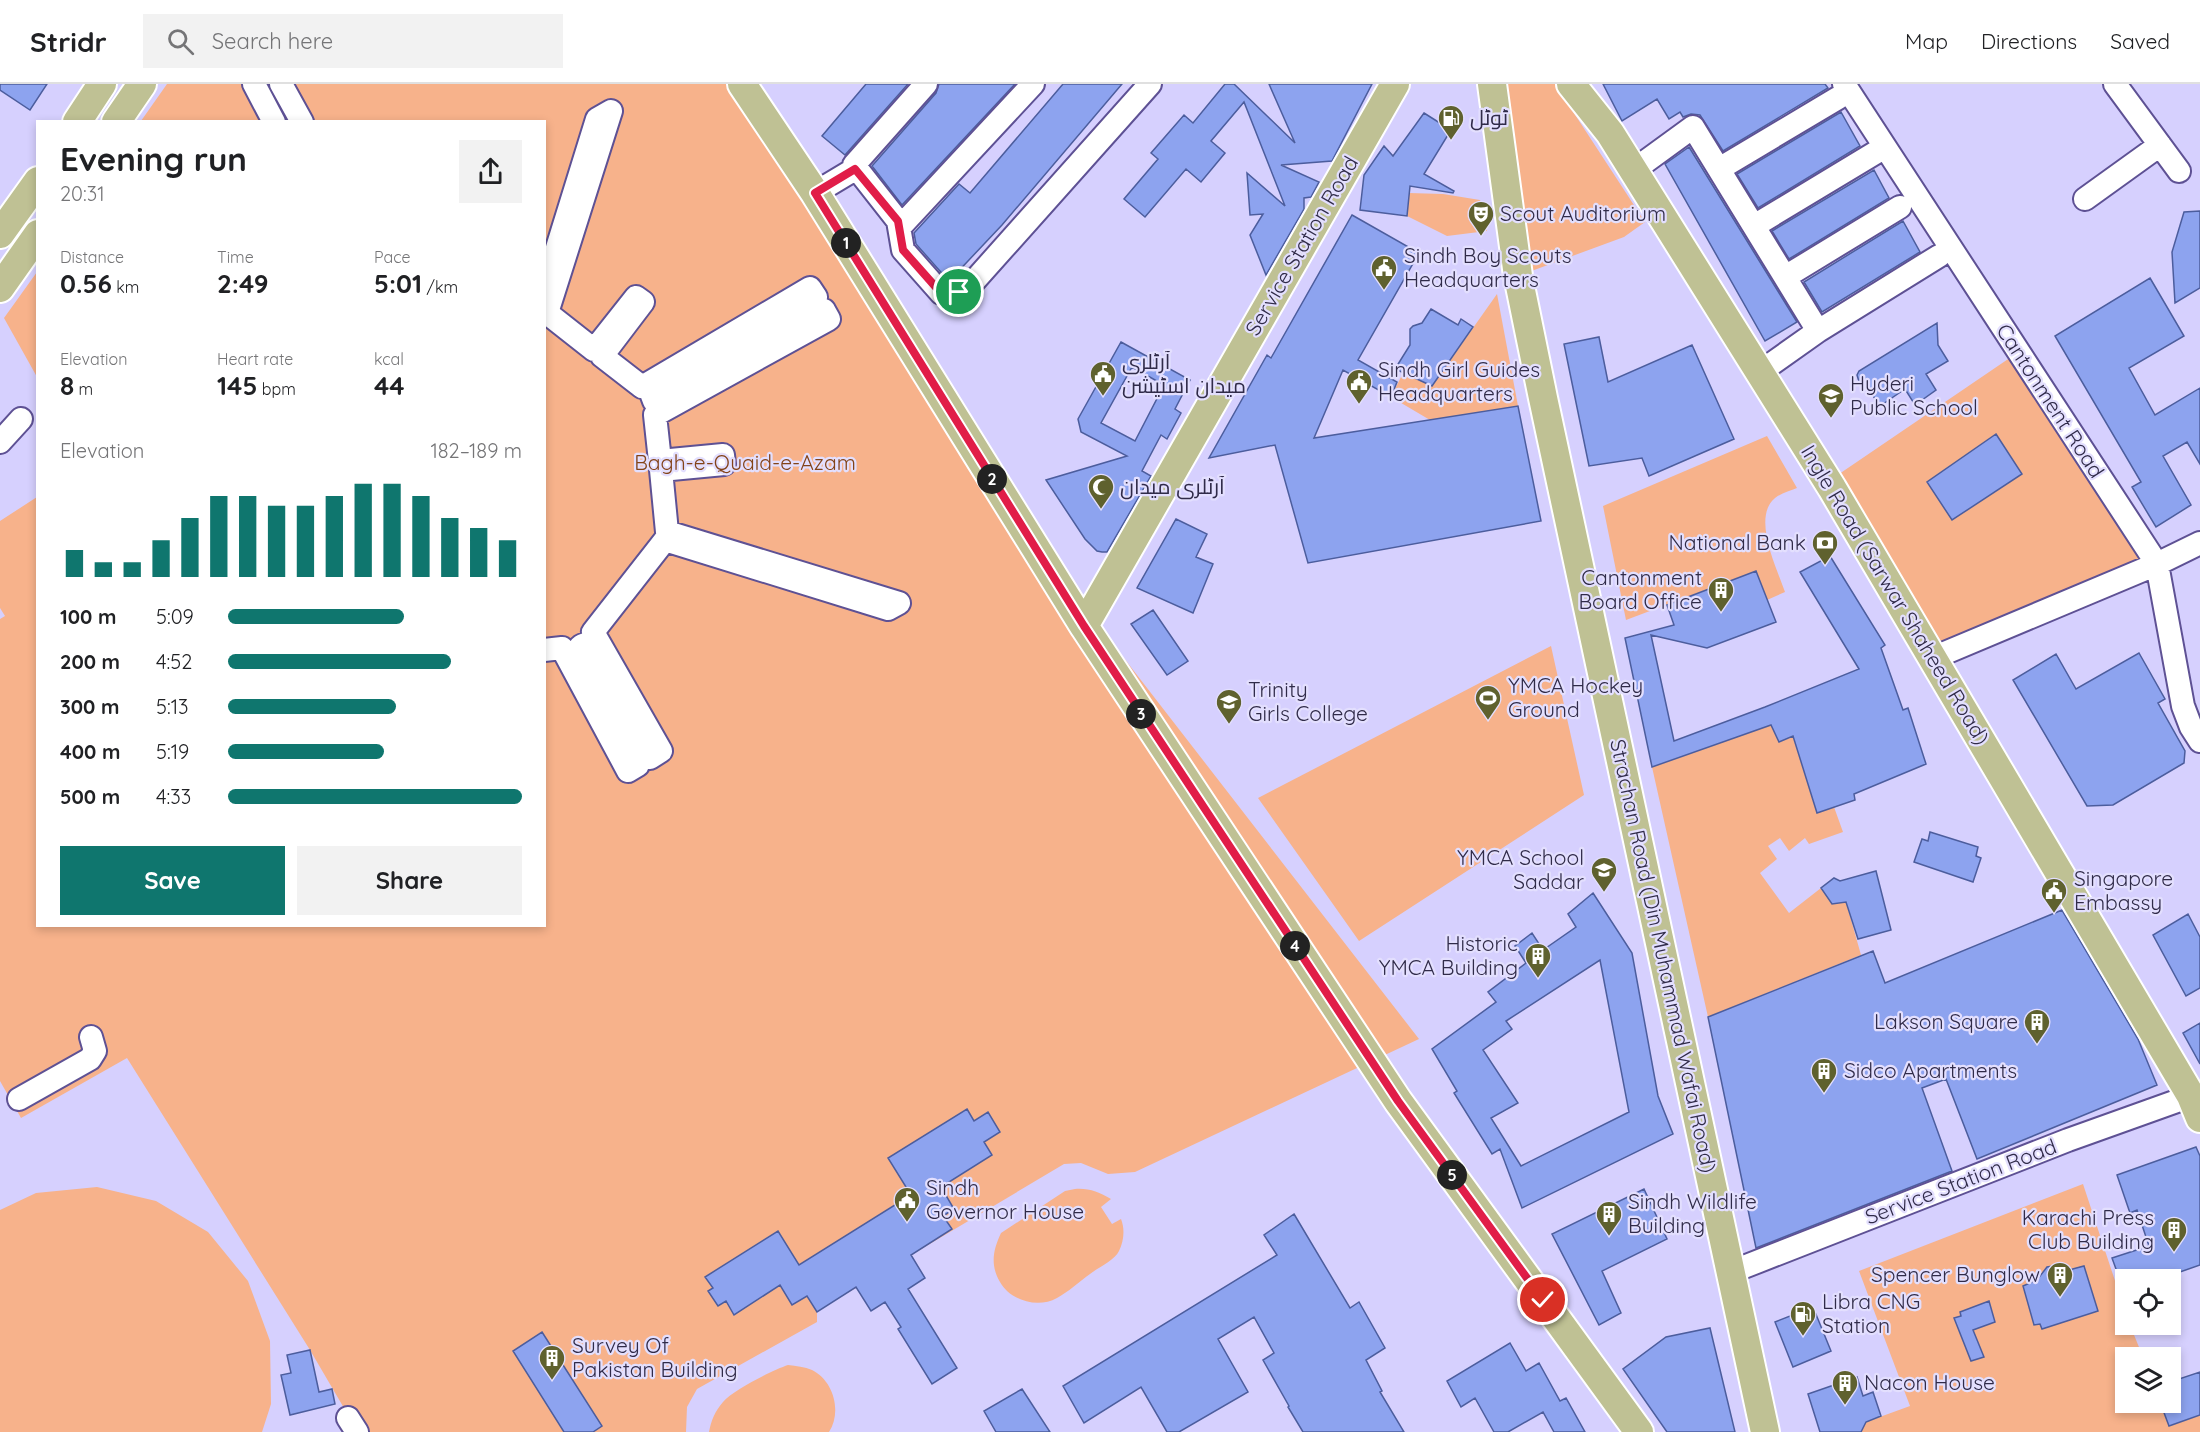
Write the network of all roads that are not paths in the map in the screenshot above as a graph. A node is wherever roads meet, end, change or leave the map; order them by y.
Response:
1 (102, 84) edge
2 (142, 84) edge
3 (254, 84) edge
4 (266, 84) edge
5 (281, 84) edge
6 (293, 84) edge
7 (742, 84) edge
8 (926, 84) edge
9 (1033, 84) edge
10 (1150, 84) edge
11 (1395, 84) edge
12 (1473, 84) edge
13 (1492, 84) edge
14 (1571, 84) edge
15 (2115, 84) edge
16 (1841, 91) edge
17 (78, 120) edge
18 (117, 120) edge
19 (273, 120) edge
20 (284, 120) edge
21 (301, 120) edge
22 (312, 120) edge
23 (2160, 146) junction
24 (1875, 153) dead end
25 (1501, 162) junction
26 (855, 169) junction
27 (1719, 169) junction
28 (1634, 170) junction
29 (2180, 171) dead end
30 (36, 184) edge
31 (815, 193) junction
32 (2085, 199) dead end
33 (1900, 207) dead end
34 (1754, 226) junction
35 (900, 227) junction
36 (0, 234) edge
37 (36, 237) edge
38 (1939, 256) dead end
39 (1785, 277) junction
40 (546, 284) edge
41 (0, 288) edge
42 (1818, 331) junction
43 (1760, 372) junction
44 (21, 419) dead end
45 (0, 442) edge
46 (2200, 543) edge
47 (2157, 564) junction
48 (1084, 626) junction
49 (546, 650) edge
50 (1934, 658) junction
51 (2200, 741) edge
52 (91, 1037) dead end
53 (19, 1100) dead end
54 (2196, 1107) edge
55 (1731, 1272) junction
56 (1640, 1432) edge
57 (1766, 1432) edge

1 - 17 main road
2 - 18 main road
3 - 19 street
4 - 20 street
5 - 21 street
6 - 22 street
7 - 31 main road
8 - 26 street
9 - 35 street
10 - 35 street
11 - 48 main road, Service Station Road
12 - 25 main road, Strachan Road (Din Muhammad Wafai Road)
13 - 25 main road, Strachan Road (Din Muhammad Wafai Road)
14 - 28 main road, Ingle Road (Sarwar Shaheed Road)
15 - 23 street
16 - 27 street
16 - 47 street, Cantonment Road
23 - 29 street
23 - 32 street
24 - 34 street
25 - 55 main road, Strachan Road (Din Muhammad Wafai Road)
26 - 31 street
26 - 35 street
27 - 28 street
27 - 34 street
28 - 43 main road, Ingle Road (Sarwar Shaheed Road)
30 - 36 main road
31 - 48 main road
33 - 39 street
34 - 39 street
37 - 41 main road
38 - 42 street
39 - 42 street
40 - 49 street
42 - 43 street
43 - 50 main road, Ingle Road (Sarwar Shaheed Road)
44 - 45 street
46 - 47 street
47 - 50 street
47 - 51 street, Cantonment Road
48 - 56 main road
50 - 54 main road, Ingle Road (Sarwar Shaheed Road)
52 - 53 street
54 - 55 street, Service Station Road
55 - 57 main road, Strachan Road (Din Muhammad Wafai Road)

